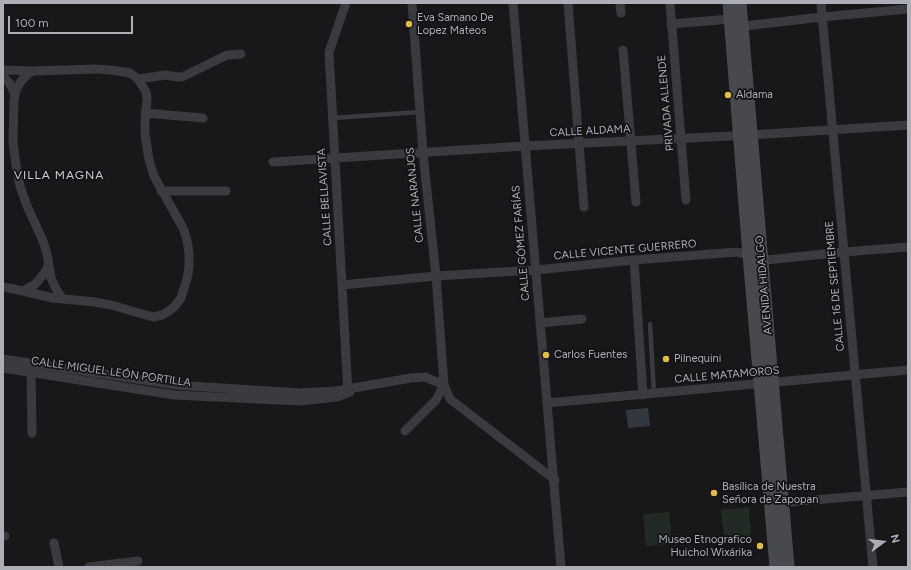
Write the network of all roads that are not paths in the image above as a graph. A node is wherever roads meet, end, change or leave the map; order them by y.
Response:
1 (346, 3) edge
2 (412, 3) edge
3 (513, 3) edge
4 (568, 3) edge
5 (620, 3) edge
6 (670, 3) edge
7 (729, 3) edge
8 (740, 3) edge
9 (821, 3) edge
10 (908, 10) edge
11 (621, 13) dead end
12 (822, 17) junction
13 (671, 24) junction
14 (735, 24) junction
15 (623, 50) dead end
16 (241, 54) dead end
17 (3, 70) edge
18 (34, 71) junction
19 (3, 76) edge
20 (138, 79) junction
21 (15, 95) junction
22 (420, 112) junction
23 (145, 113) junction
24 (203, 118) dead end
25 (332, 118) junction
26 (908, 125) edge
27 (833, 130) junction
28 (745, 135) junction
29 (681, 138) junction
30 (631, 140) junction
31 (579, 144) junction
32 (525, 146) junction
33 (423, 153) junction
34 (334, 158) junction
35 (273, 162) dead end
36 (161, 191) junction
37 (226, 192) dead end
38 (686, 200) dead end
39 (636, 202) dead end
40 (584, 207) dead end
41 (908, 247) edge
42 (844, 252) junction
43 (755, 257) junction
44 (634, 260) junction
45 (48, 265) junction
46 (536, 270) junction
47 (436, 276) junction
48 (342, 285) junction
49 (3, 287) edge
50 (23, 291) junction
51 (63, 299) junction
52 (582, 319) dead end
53 (540, 323) junction
54 (650, 324) dead end
55 (3, 359) edge
56 (31, 363) junction
57 (3, 368) edge
58 (908, 370) edge
59 (31, 373) junction
60 (855, 374) junction
61 (766, 383) junction
62 (176, 385) junction
63 (444, 385) junction
64 (348, 391) junction
65 (644, 394) junction
66 (654, 394) junction
67 (174, 395) junction
68 (547, 403) junction
69 (405, 431) dead end
70 (32, 433) dead end
71 (554, 480) junction
72 (908, 492) edge
73 (867, 496) junction
74 (777, 503) junction
75 (54, 543) dead end
76 (138, 561) dead end
77 (59, 567) edge
78 (90, 567) edge
79 (562, 567) edge
80 (776, 567) edge
81 (788, 567) edge
82 (873, 567) edge

1 - 25 street, CALLE BELLAVISTA
2 - 22 street, CALLE NARANJOS
3 - 32 street, CALLE GÓMEZ FARÍAS
4 - 31 street
5 - 11 street
6 - 13 street, PRIVADA ALLENDE
7 - 14 main road, AVENIDA HIDALGO
8 - 14 main road, AVENIDA HIDALGO
9 - 12 street, CALLE 16 DE SEPTIEMBRE
10 - 12 street
12 - 14 street
12 - 27 street, CALLE 16 DE SEPTIEMBRE
13 - 14 street
13 - 29 street, PRIVADA ALLENDE
14 - 28 main road, AVENIDA HIDALGO
15 - 30 street
16 - 20 street
17 - 18 street
18 - 20 street
18 - 21 street
19 - 21 street
20 - 23 street
21 - 45 street
22 - 25 lane
22 - 33 street, CALLE NARANJOS
23 - 24 street
23 - 36 street
25 - 34 street, CALLE BELLAVISTA
26 - 27 street, CALLE ALDAMA
27 - 28 street, CALLE ALDAMA
27 - 42 street, CALLE 16 DE SEPTIEMBRE
28 - 29 street, CALLE ALDAMA
28 - 43 main road, AVENIDA HIDALGO
29 - 30 street, CALLE ALDAMA
29 - 38 street, PRIVADA ALLENDE
30 - 31 street, CALLE ALDAMA
30 - 39 street
31 - 32 street, CALLE ALDAMA
31 - 40 street
32 - 33 street, CALLE ALDAMA
32 - 46 street, CALLE GÓMEZ FARÍAS
33 - 34 street, CALLE ALDAMA
33 - 47 street, CALLE NARANJOS
34 - 35 street, CALLE ALDAMA
34 - 48 street, CALLE BELLAVISTA
36 - 37 street
36 - 51 street
41 - 42 street, CALLE VICENTE GUERRERO
42 - 43 street, CALLE VICENTE GUERRERO
42 - 60 street, CALLE 16 DE SEPTIEMBRE
43 - 44 street, CALLE VICENTE GUERRERO
43 - 61 main road, AVENIDA HIDALGO
44 - 46 street, CALLE VICENTE GUERRERO
44 - 65 street
45 - 50 street
45 - 51 street
46 - 47 street, CALLE VICENTE GUERRERO
46 - 53 street, CALLE GÓMEZ FARÍAS
47 - 48 street, CALLE VICENTE GUERRERO
47 - 63 street, CALLE NARANJOS
48 - 64 street, CALLE BELLAVISTA
49 - 50 street
50 - 51 street
52 - 53 street
53 - 68 street, CALLE GÓMEZ FARÍAS
54 - 66 lane
55 - 56 street, CALLE MIGUEL LEÓN PORTILLA
56 - 59 street
56 - 62 street, CALLE MIGUEL LEÓN PORTILLA
57 - 59 street, CALLE MIGUEL LEÓN PORTILLA
58 - 60 street, CALLE MATAMOROS
59 - 67 street, CALLE MIGUEL LEÓN PORTILLA
59 - 70 street
60 - 61 street, CALLE MATAMOROS
60 - 73 street, CALLE 16 DE SEPTIEMBRE
61 - 66 street, CALLE MATAMOROS
61 - 74 main road, AVENIDA HIDALGO
62 - 64 street, CALLE MIGUEL LEÓN PORTILLA
62 - 67 street
63 - 64 street, CALLE MIGUEL LEÓN PORTILLA
63 - 69 street
63 - 71 street
64 - 67 street, CALLE MIGUEL LEÓN PORTILLA
65 - 66 street, CALLE MATAMOROS
65 - 68 street, CALLE MATAMOROS
68 - 71 street, CALLE GÓMEZ FARÍAS
71 - 79 street, CALLE GÓMEZ FARÍAS
72 - 73 street
73 - 74 street
73 - 82 street, CALLE 16 DE SEPTIEMBRE
74 - 80 main road, AVENIDA HIDALGO
74 - 81 main road, AVENIDA HIDALGO
75 - 77 street
76 - 78 street

